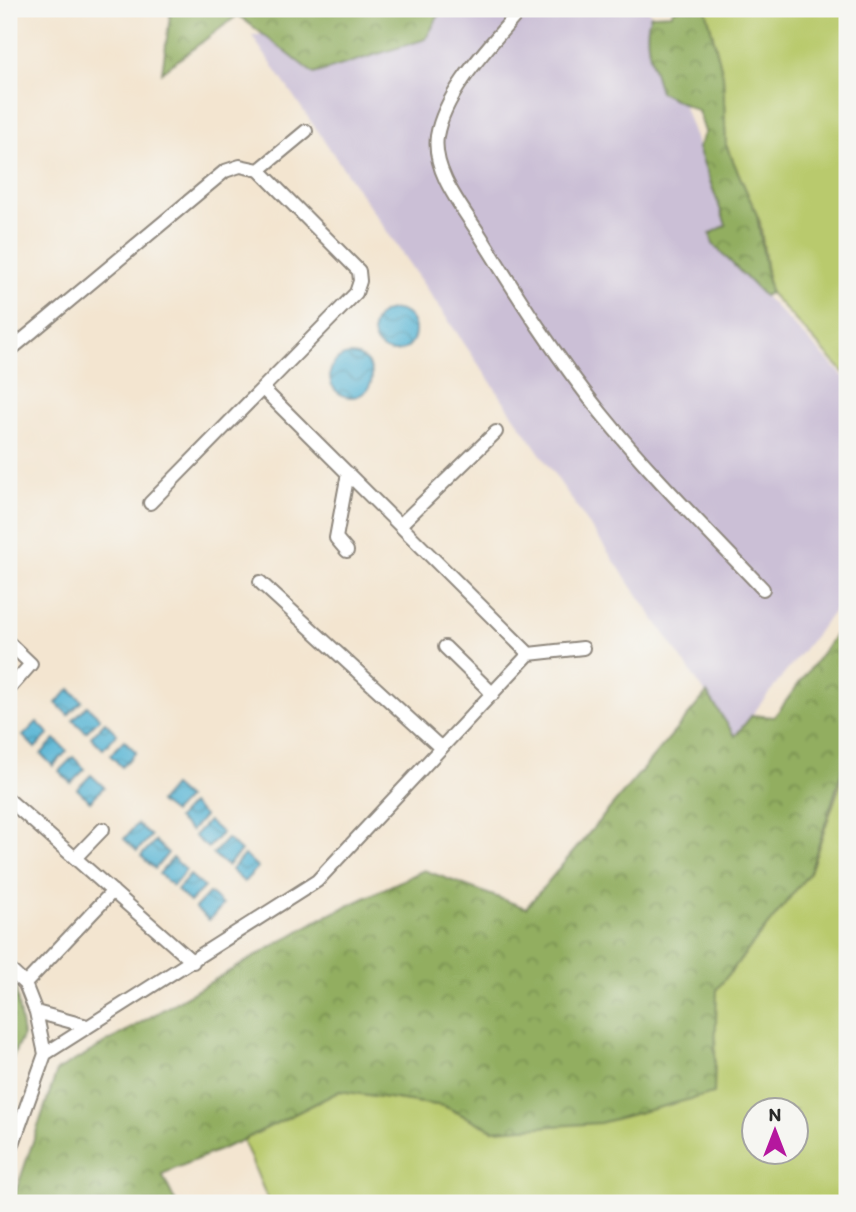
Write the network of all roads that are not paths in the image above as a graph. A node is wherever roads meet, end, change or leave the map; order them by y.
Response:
1 (521, 9) edge
2 (306, 131) dead end
3 (259, 170) junction
4 (9, 351) edge
5 (264, 390) junction
6 (496, 432) dead end
7 (348, 473) junction
8 (150, 503) dead end
9 (400, 525) junction
10 (347, 551) dead end
11 (260, 582) dead end
12 (763, 589) dead end
13 (9, 643) edge
14 (445, 647) dead end
15 (583, 648) dead end
16 (529, 654) junction
17 (9, 689) edge
18 (493, 694) junction
19 (441, 748) junction
20 (9, 800) edge
21 (103, 829) dead end
22 (75, 858) junction
23 (113, 891) junction
24 (193, 962) junction
25 (9, 969) edge
26 (25, 984) junction
27 (36, 1012) junction
28 (87, 1026) junction
29 (45, 1054) junction
30 (9, 1154) edge

1 - 12 lane
2 - 3 lane
3 - 4 lane
3 - 5 lane
5 - 7 lane
5 - 8 lane
6 - 9 lane
7 - 9 lane
7 - 10 lane
9 - 16 lane
11 - 19 lane
13 - 17 lane
14 - 18 lane
15 - 16 lane
16 - 18 lane
18 - 19 lane
19 - 24 lane
20 - 22 lane
21 - 22 lane
22 - 23 lane
23 - 24 lane
23 - 26 lane
24 - 28 lane
25 - 26 lane
26 - 27 lane
27 - 28 lane
27 - 29 lane
28 - 29 lane
29 - 30 lane

